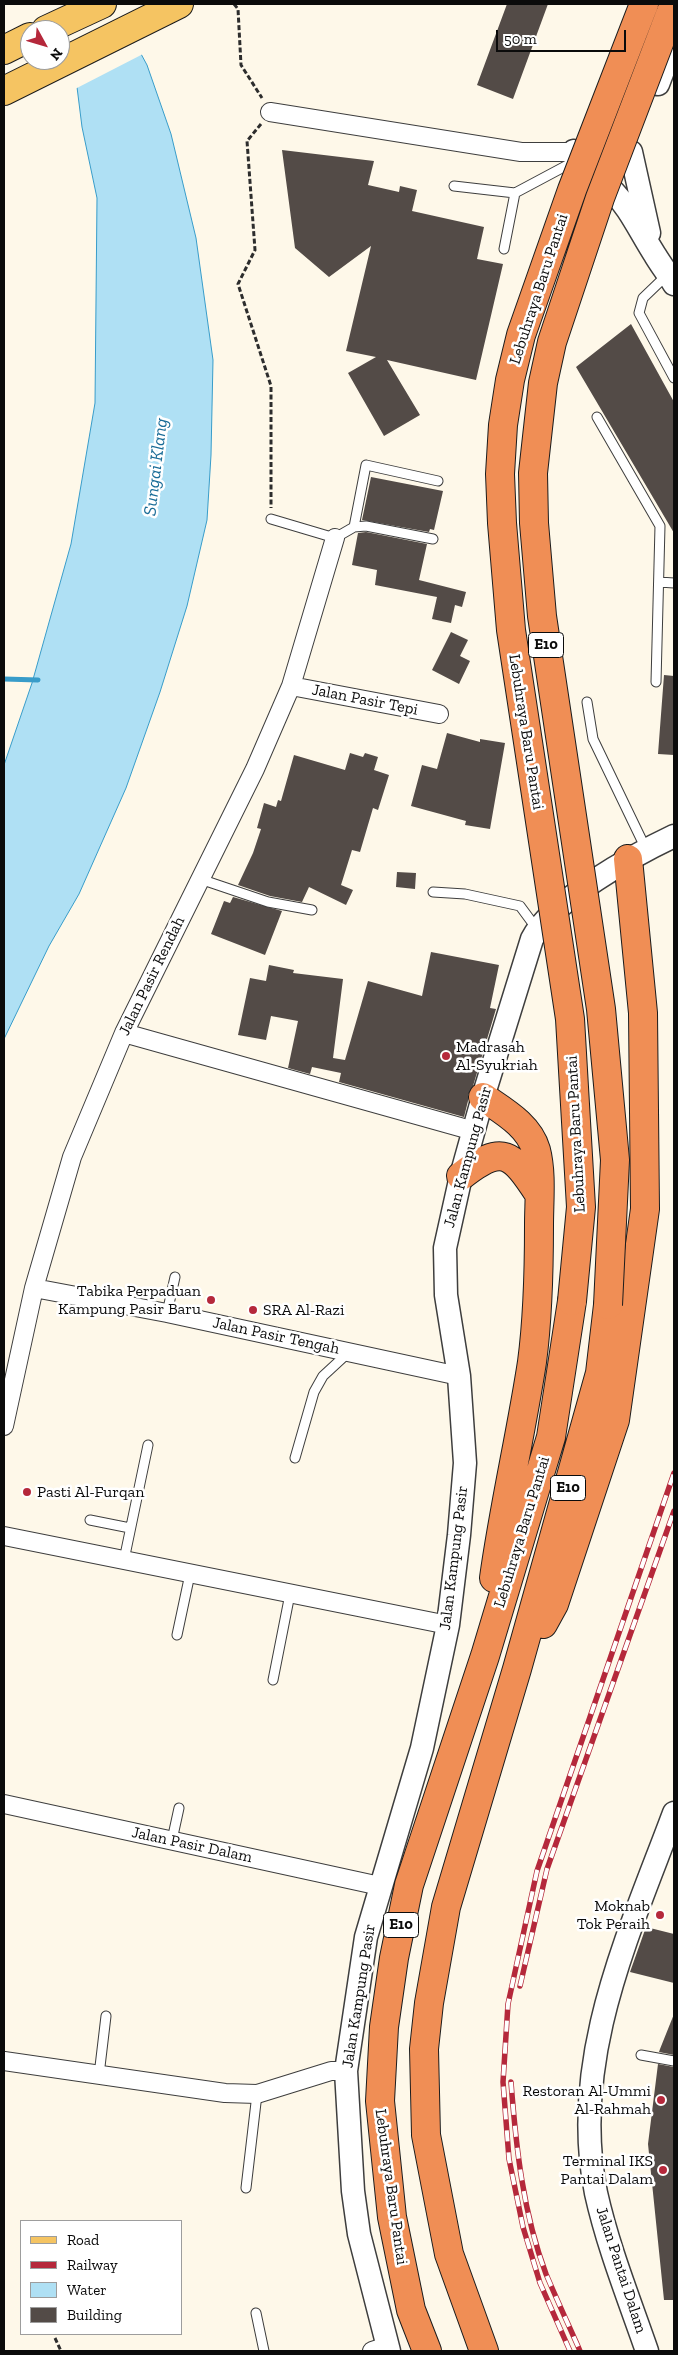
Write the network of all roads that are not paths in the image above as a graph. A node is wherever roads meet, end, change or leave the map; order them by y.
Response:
1 (102, 4) edge
2 (179, 4) edge
3 (634, 4) edge
4 (644, 4) edge
5 (674, 4) edge
6 (68, 20) edge
7 (674, 42) edge
8 (20, 43) edge
9 (4, 50) edge
10 (4, 91) edge
11 (270, 112) road end
12 (631, 152) junction
13 (576, 156) junction
14 (597, 175) junction
15 (454, 186) dead end
16 (515, 193) junction
17 (504, 249) dead end
18 (655, 256) junction
19 (671, 279) edge
20 (673, 373) edge
21 (597, 417) dead end
22 (438, 481) dead end
23 (271, 519) road end
24 (354, 527) junction
25 (335, 538) junction
26 (434, 539) dead end
27 (659, 582) junction
28 (674, 584) edge
29 (656, 682) dead end
30 (291, 686) junction
31 (587, 702) dead end
32 (439, 714) dead end
33 (674, 836) edge
34 (637, 854) junction
35 (200, 879) junction
36 (433, 892) dead end
37 (312, 910) dead end
38 (537, 929) junction
39 (124, 1032) junction
40 (483, 1097) junction
41 (474, 1131) junction
42 (461, 1176) junction
43 (538, 1194) junction
44 (175, 1277) dead end
45 (34, 1288) junction
46 (167, 1313) junction
47 (350, 1351) junction
48 (459, 1376) junction
49 (4, 1426) edge
50 (148, 1445) dead end
51 (295, 1458) dead end
52 (90, 1520) dead end
53 (130, 1528) junction
54 (4, 1536) edge
55 (124, 1560) junction
56 (190, 1574) junction
57 (290, 1594) junction
58 (448, 1625) junction
59 (177, 1635) dead end
60 (484, 1656) junction
61 (517, 1669) junction
62 (273, 1680) dead end
63 (4, 1804) edge
64 (179, 1808) dead end
65 (674, 1813) edge
66 (172, 1840) junction
67 (380, 1886) junction
68 (106, 2016) dead end
69 (641, 2055) dead end
70 (4, 2061) edge
71 (674, 2061) edge
72 (346, 2071) junction
73 (100, 2075) junction
74 (257, 2094) junction
75 (246, 2188) dead end
76 (256, 2313) dead end
77 (383, 2350) edge
78 (264, 2351) edge
79 (427, 2351) edge
80 (484, 2351) edge
81 (647, 2351) edge

1 - 6 main road
2 - 10 main road
3 - 13 street
4 - 60 highway, Lebuhraya Baru Pantai / E10, bridge
5 - 61 highway, Lebuhraya Baru Pantai / E10, bridge
7 - 12 street
8 - 9 main road
11 - 13 street
12 - 14 street
12 - 18 street
13 - 14 street
13 - 16 lane
14 - 18 street
15 - 16 lane
16 - 17 lane
18 - 19 street
19 - 20 lane
21 - 27 lane
22 - 24 lane
23 - 25 lane
24 - 25 lane
24 - 26 lane
25 - 30 street, Jalan Pasir Rendah
27 - 28 lane
27 - 29 lane
30 - 32 street, Jalan Pasir Tepi
30 - 35 street, Jalan Pasir Rendah
31 - 34 lane
33 - 34 street, Jalan Kampung Pasir
34 - 38 street, Jalan Kampung Pasir
34 - 61 highway
35 - 37 lane
35 - 39 street, Jalan Pasir Rendah
36 - 38 lane
38 - 40 street, Jalan Kampung Pasir
39 - 41 street
39 - 45 street, Jalan Pasir Rendah
40 - 41 street, Jalan Kampung Pasir
40 - 43 highway
41 - 42 street, Jalan Kampung Pasir
42 - 43 highway
42 - 48 street, Jalan Kampung Pasir
43 - 60 highway
44 - 46 lane
45 - 46 street, Jalan Pasir Tengah
45 - 49 street, Jalan Pasir Rendah
46 - 47 street, Jalan Pasir Tengah
47 - 48 street, Jalan Pasir Tengah
47 - 51 lane
48 - 58 street, Jalan Kampung Pasir
50 - 53 lane
52 - 53 lane
53 - 55 lane
54 - 55 street
55 - 56 street
56 - 57 street
56 - 59 lane
57 - 58 street
57 - 62 lane
58 - 67 street, Jalan Kampung Pasir
60 - 79 highway, Lebuhraya Baru Pantai / E10
61 - 80 highway, Lebuhraya Baru Pantai / E10
63 - 66 street, Jalan Pasir Dalam
64 - 66 lane
65 - 81 street, Jalan Pantai Dalam
66 - 67 street, Jalan Pasir Dalam
67 - 72 street, Jalan Kampung Pasir
68 - 73 lane
69 - 71 lane
70 - 73 street
72 - 74 street
72 - 77 street, Jalan Kampung Pasir
73 - 74 street
74 - 75 lane
76 - 78 lane

